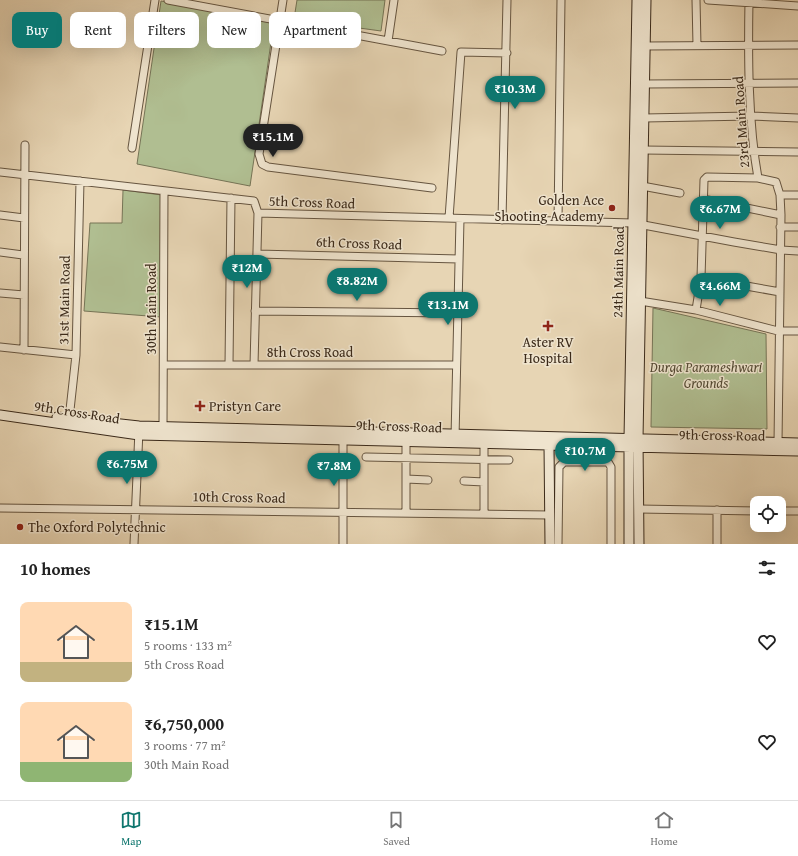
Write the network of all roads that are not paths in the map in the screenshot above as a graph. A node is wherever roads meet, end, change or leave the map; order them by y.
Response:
1 (155, 0) edge
2 (168, 0) edge
3 (283, 0) edge
4 (394, 0) edge
5 (507, 0) edge
6 (561, 0) edge
7 (637, 0) edge
8 (646, 0) edge
9 (696, 0) edge
10 (708, 0) edge
11 (716, 0) edge
12 (749, 1) edge
13 (778, 2) edge
14 (787, 3) edge
15 (798, 6) edge
16 (281, 12) edge
17 (269, 19) edge
18 (361, 36) edge
19 (388, 41) junction
20 (697, 45) junction
21 (798, 45) edge
22 (645, 46) junction
23 (750, 46) junction
24 (276, 48) edge
25 (442, 51) dead end
26 (507, 53) junction
27 (750, 83) junction
28 (798, 83) edge
29 (644, 84) junction
30 (751, 116) junction
31 (644, 118) junction
32 (798, 118) edge
33 (25, 145) dead end
34 (132, 148) dead end
35 (643, 150) junction
36 (753, 150) junction
37 (798, 152) edge
38 (0, 172) edge
39 (24, 175) junction
40 (758, 178) junction
41 (80, 181) junction
42 (642, 186) junction
43 (432, 188) dead end
44 (164, 191) junction
45 (680, 193) dead end
46 (780, 195) junction
47 (798, 195) edge
48 (231, 198) junction
49 (703, 200) junction
50 (258, 213) junction
51 (0, 215) edge
52 (781, 215) junction
53 (24, 218) junction
54 (449, 218) junction
55 (460, 218) junction
56 (502, 220) junction
57 (558, 221) junction
58 (637, 224) junction
59 (780, 227) junction
60 (798, 227) edge
61 (703, 236) junction
62 (781, 250) junction
63 (798, 251) edge
64 (0, 252) edge
65 (257, 254) junction
66 (23, 255) junction
67 (459, 259) junction
68 (701, 278) junction
69 (780, 292) junction
70 (0, 293) edge
71 (24, 295) junction
72 (640, 301) junction
73 (696, 310) junction
74 (255, 311) junction
75 (458, 313) junction
76 (778, 331) junction
77 (798, 331) edge
78 (0, 347) edge
79 (24, 350) junction
80 (76, 355) junction
81 (164, 365) junction
82 (229, 365) junction
83 (254, 365) junction
84 (456, 365) junction
85 (0, 409) edge
86 (0, 414) edge
87 (69, 419) junction
88 (164, 427) junction
89 (139, 431) junction
90 (343, 435) junction
91 (455, 438) junction
92 (406, 441) junction
93 (484, 442) junction
94 (634, 443) junction
95 (778, 443) junction
96 (798, 443) edge
97 (550, 445) junction
98 (798, 451) edge
99 (366, 457) dead end
100 (406, 458) junction
101 (484, 459) junction
102 (509, 460) dead end
103 (406, 479) junction
104 (428, 480) dead end
105 (464, 481) dead end
106 (484, 482) junction
107 (554, 504) junction
108 (0, 508) edge
109 (136, 508) junction
110 (638, 509) junction
111 (717, 510) junction
112 (750, 510) edge
113 (786, 511) edge
114 (798, 511) edge
115 (343, 512) junction
116 (406, 513) junction
117 (484, 514) junction
118 (550, 515) junction
119 (134, 544) edge
120 (343, 544) edge
121 (550, 544) edge
122 (558, 544) edge
123 (611, 544) edge
124 (629, 544) edge
125 (639, 544) edge
126 (717, 544) edge

1 - 34 street
2 - 17 street
3 - 16 street
4 - 19 street
5 - 26 street
6 - 57 street
7 - 58 main road, 24th Main Road
8 - 22 main road, 24th Main Road
9 - 20 street
10 - 11 street
11 - 12 street
12 - 13 street
12 - 23 street, 23rd Main Road
13 - 14 street
14 - 15 street
18 - 19 street
19 - 25 street
20 - 22 street
20 - 23 street
21 - 23 street
22 - 29 main road, 24th Main Road
23 - 27 street, 23rd Main Road
24 - 43 street
26 - 54 street
26 - 56 street
27 - 28 street
27 - 29 street
27 - 30 street, 23rd Main Road
29 - 31 main road, 24th Main Road
30 - 31 street
30 - 32 street
30 - 36 street, 23rd Main Road
31 - 35 main road, 24th Main Road
33 - 39 street
35 - 36 street
35 - 42 main road, 24th Main Road
36 - 37 street
36 - 40 street, 23rd Main Road
38 - 39 street, 5th Cross Road
39 - 41 street, 5th Cross Road
39 - 53 street
40 - 46 street, 23rd Main Road
40 - 49 street
41 - 44 street, 5th Cross Road
41 - 80 street, 31st Main Road
42 - 45 street
42 - 58 main road, 24th Main Road
44 - 48 street, 5th Cross Road
44 - 81 street, 30th Main Road
46 - 47 street
46 - 52 street
48 - 50 street, 5th Cross Road
48 - 82 street
49 - 52 street
49 - 61 street
50 - 54 street, 5th Cross Road
50 - 65 street
51 - 53 street
52 - 59 street
53 - 66 street
54 - 55 street, 5th Cross Road
55 - 56 street, 5th Cross Road
55 - 67 street
56 - 57 street, 5th Cross Road
57 - 58 street, 5th Cross Road
58 - 61 street, 5th Cross Road
58 - 72 main road, 24th Main Road
58 - 94 main road, 24th Main Road
59 - 60 street
59 - 62 street
61 - 62 street, 5th Cross Road
61 - 68 street
62 - 63 street, 5th Cross Road
62 - 69 street
64 - 66 street
65 - 67 street, 6th Cross Road
65 - 74 street
66 - 71 street
67 - 75 street
68 - 69 street
68 - 73 street
69 - 76 street
70 - 71 street
71 - 79 street
72 - 73 street
72 - 94 main road, 24th Main Road
73 - 76 street
74 - 75 street
74 - 83 street
75 - 84 street
76 - 77 street
76 - 95 street
78 - 79 street
79 - 80 street
80 - 87 street, 31st Main Road
81 - 82 street, 8th Cross Road
81 - 88 street, 30th Main Road
82 - 83 street, 8th Cross Road
83 - 84 street, 8th Cross Road
84 - 91 street
85 - 87 main road, 9th Cross Road
86 - 89 main road, 9th Cross Road
87 - 89 main road, 9th Cross Road
88 - 89 main road, 9th Cross Road
88 - 90 main road, 9th Cross Road
89 - 90 main road, 9th Cross Road
89 - 109 street
90 - 91 main road, 9th Cross Road
90 - 92 main road, 9th Cross Road
90 - 115 street
91 - 92 main road, 9th Cross Road
91 - 93 main road, 9th Cross Road
91 - 94 main road, 9th Cross Road
92 - 100 street
93 - 97 main road, 9th Cross Road
93 - 101 street
94 - 95 main road, 9th Cross Road
94 - 97 main road, 9th Cross Road
94 - 98 main road, 9th Cross Road
94 - 110 main road, 24th Main Road
94 - 124 main road, 24th Main Road
95 - 96 main road, 9th Cross Road
97 - 107 main road
99 - 100 street
100 - 101 street
100 - 103 street
101 - 102 street
101 - 106 street
103 - 104 street
103 - 116 street
105 - 106 street
106 - 117 street
107 - 118 main road
107 - 122 street
107 - 123 street
108 - 109 street, 10th Cross Road
109 - 115 street, 10th Cross Road
109 - 119 street
110 - 111 street
110 - 125 main road, 24th Main Road
111 - 112 street
111 - 126 street
113 - 114 street
115 - 116 street, 10th Cross Road
115 - 120 street
116 - 117 street, 10th Cross Road
117 - 118 street, 10th Cross Road
118 - 121 main road

